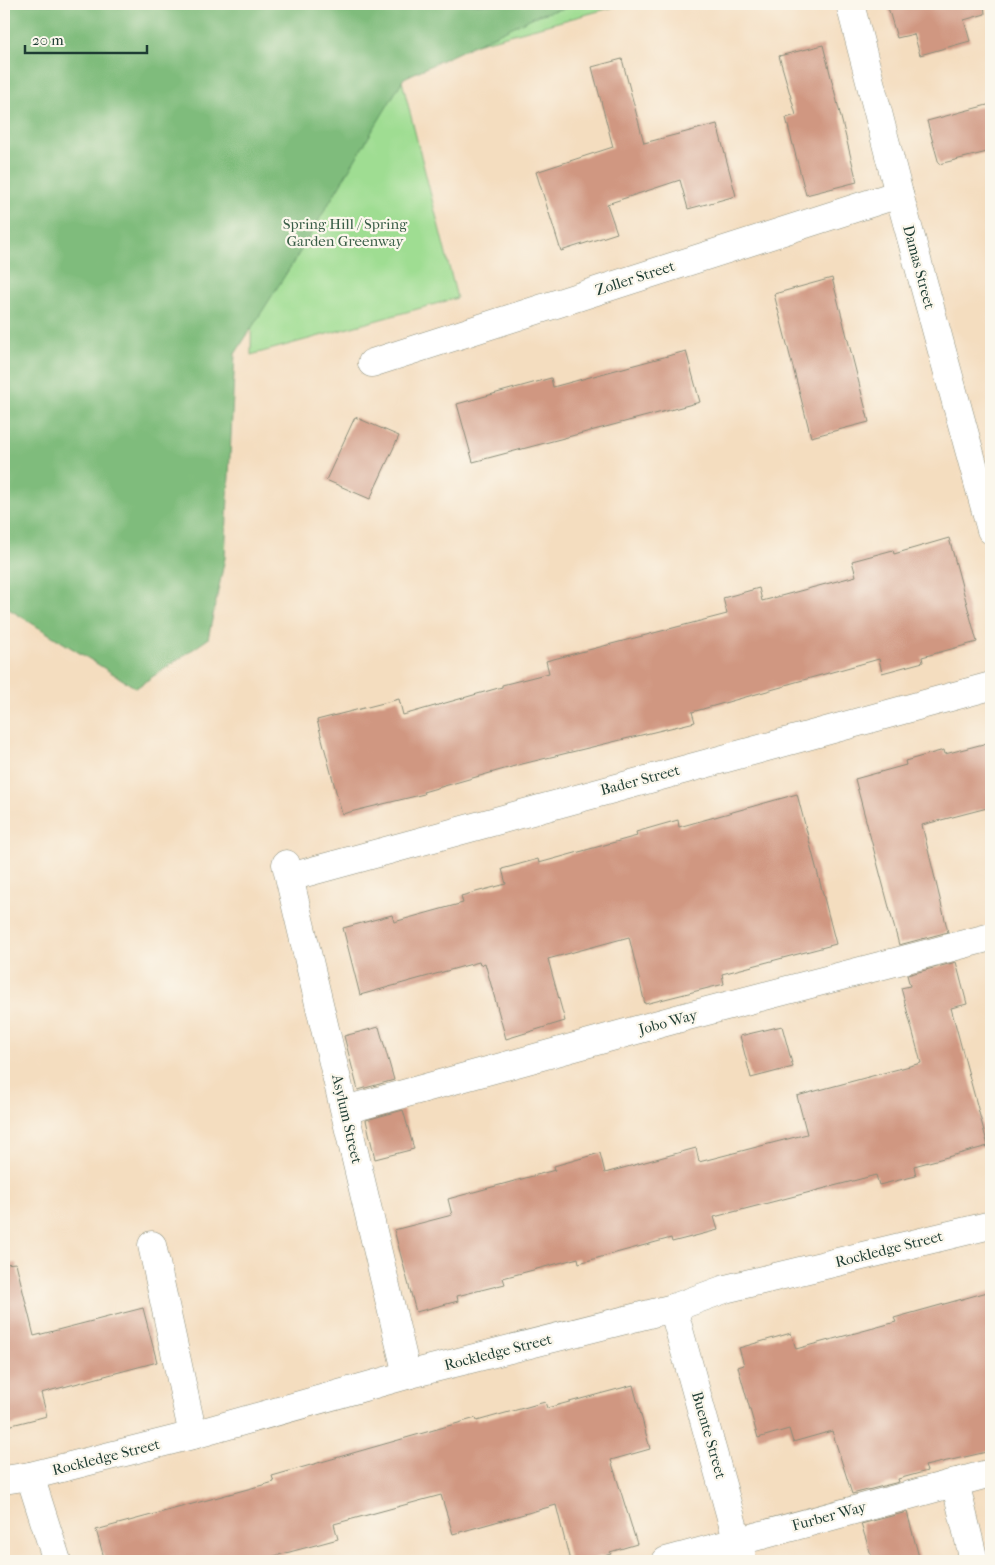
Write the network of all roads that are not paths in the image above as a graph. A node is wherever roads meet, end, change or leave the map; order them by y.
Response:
1 (850, 4) edge
2 (899, 194) junction
3 (372, 363) dead end
4 (991, 530) edge
5 (991, 686) edge
6 (288, 870) joint
7 (991, 937) edge
8 (345, 1110) junction
9 (991, 1225) edge
10 (152, 1245) dead end
11 (674, 1308) junction
12 (408, 1375) junction
13 (193, 1435) junction
14 (991, 1472) edge
15 (30, 1476) junction
16 (4, 1480) edge
17 (954, 1482) junction
18 (741, 1551) edge
19 (57, 1561) edge
20 (666, 1561) edge
21 (974, 1561) edge

1 - 2 street, Damas Street
2 - 3 street, Zoller Street
2 - 4 street, Damas Street
5 - 6 street, Bader Street
6 - 8 street, Asylum Street
7 - 8 street, Jobo Way
8 - 12 street, Asylum Street
9 - 11 street, Rockledge Street
10 - 13 street
11 - 12 street, Rockledge Street
11 - 18 street, Buente Street
12 - 13 street, Rockledge Street
13 - 15 street, Rockledge Street
14 - 17 street, Furber Way
15 - 16 street, Rockledge Street
15 - 19 street
17 - 18 street, Furber Way
17 - 21 street
18 - 20 street, Furber Way

